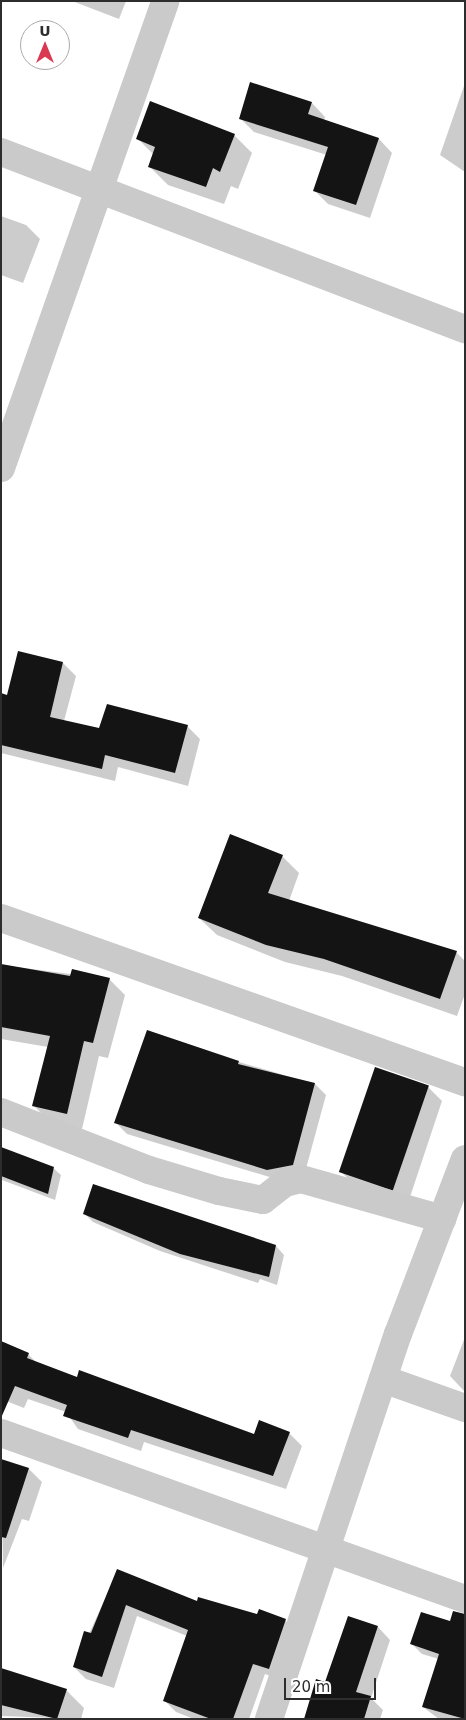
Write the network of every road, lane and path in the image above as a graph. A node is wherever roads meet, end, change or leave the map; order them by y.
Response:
1 (165, 1) edge
2 (1, 152) edge
3 (98, 188) junction
4 (465, 329) edge
5 (1, 468) edge
6 (1, 918) edge
7 (465, 1082) edge
8 (1, 1112) edge
9 (465, 1159) edge
10 (442, 1219) junction
11 (383, 1379) junction
12 (465, 1408) edge
13 (1, 1433) edge
14 (325, 1553) junction
15 (465, 1599) edge
16 (269, 1719) edge

1 - 3 street
2 - 3 street
3 - 4 street
3 - 5 street
6 - 7 street
8 - 10 street
9 - 10 street
10 - 11 street
11 - 12 street
11 - 14 street
13 - 14 street
14 - 15 street
14 - 16 street

